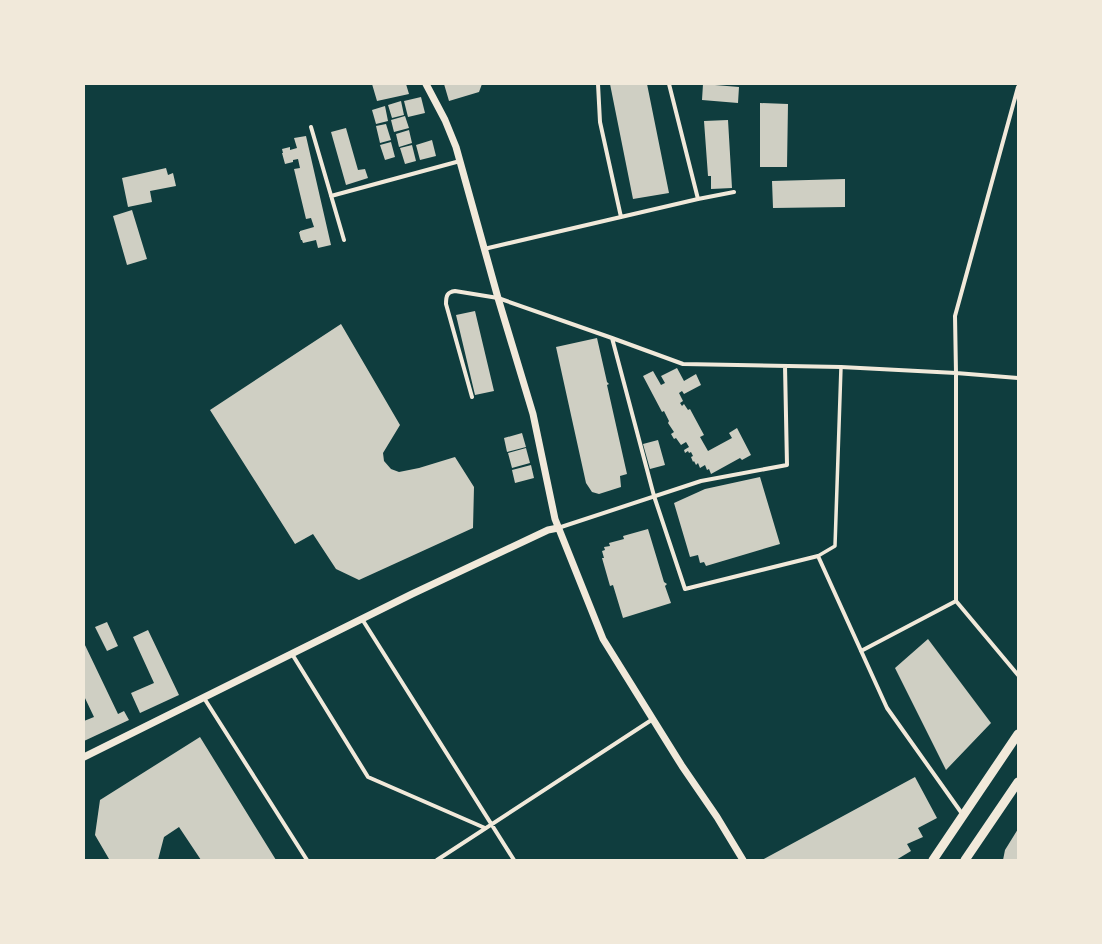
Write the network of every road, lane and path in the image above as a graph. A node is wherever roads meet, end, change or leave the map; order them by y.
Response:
1 (426, 84) edge
2 (598, 84) edge
3 (669, 84) edge
4 (1018, 87) edge
5 (311, 127) dead end
6 (461, 161) junction
7 (734, 192) dead end
8 (331, 196) junction
9 (698, 199) junction
10 (622, 217) junction
11 (344, 240) dead end
12 (484, 249) junction
13 (498, 298) junction
14 (612, 338) junction
15 (786, 366) junction
16 (841, 367) junction
17 (956, 373) junction
18 (1018, 378) edge
19 (472, 397) dead end
20 (654, 496) junction
21 (558, 528) junction
22 (818, 556) junction
23 (956, 601) junction
24 (362, 619) junction
25 (861, 651) junction
26 (292, 654) junction
27 (1018, 675) edge
28 (204, 698) junction
29 (653, 719) junction
30 (1018, 734) edge
31 (84, 757) edge
32 (1018, 782) edge
33 (963, 815) junction
34 (491, 824) junction
35 (485, 828) junction
36 (307, 860) edge
37 (437, 860) edge
38 (514, 860) edge
39 (743, 860) edge
40 (933, 860) edge
41 (965, 860) edge

1 - 6 street
2 - 10 street
3 - 9 street
4 - 17 street
5 - 8 street
6 - 8 street
6 - 12 street
7 - 9 street
8 - 11 street
9 - 10 street
10 - 12 street
12 - 13 street
13 - 14 street
13 - 19 street
13 - 21 street
14 - 15 street
14 - 20 street
15 - 16 street
15 - 20 street
16 - 17 street
16 - 22 street
17 - 18 street
17 - 23 street
20 - 21 street
20 - 22 street
21 - 24 street
21 - 29 street
22 - 25 street
23 - 25 street
23 - 27 street
24 - 26 street
24 - 34 street
25 - 33 street
26 - 28 street
26 - 35 street
28 - 31 street
28 - 36 street
29 - 34 street
29 - 39 street
30 - 33 main road
32 - 41 main road
33 - 40 main road
34 - 35 street
34 - 38 street
35 - 37 street

